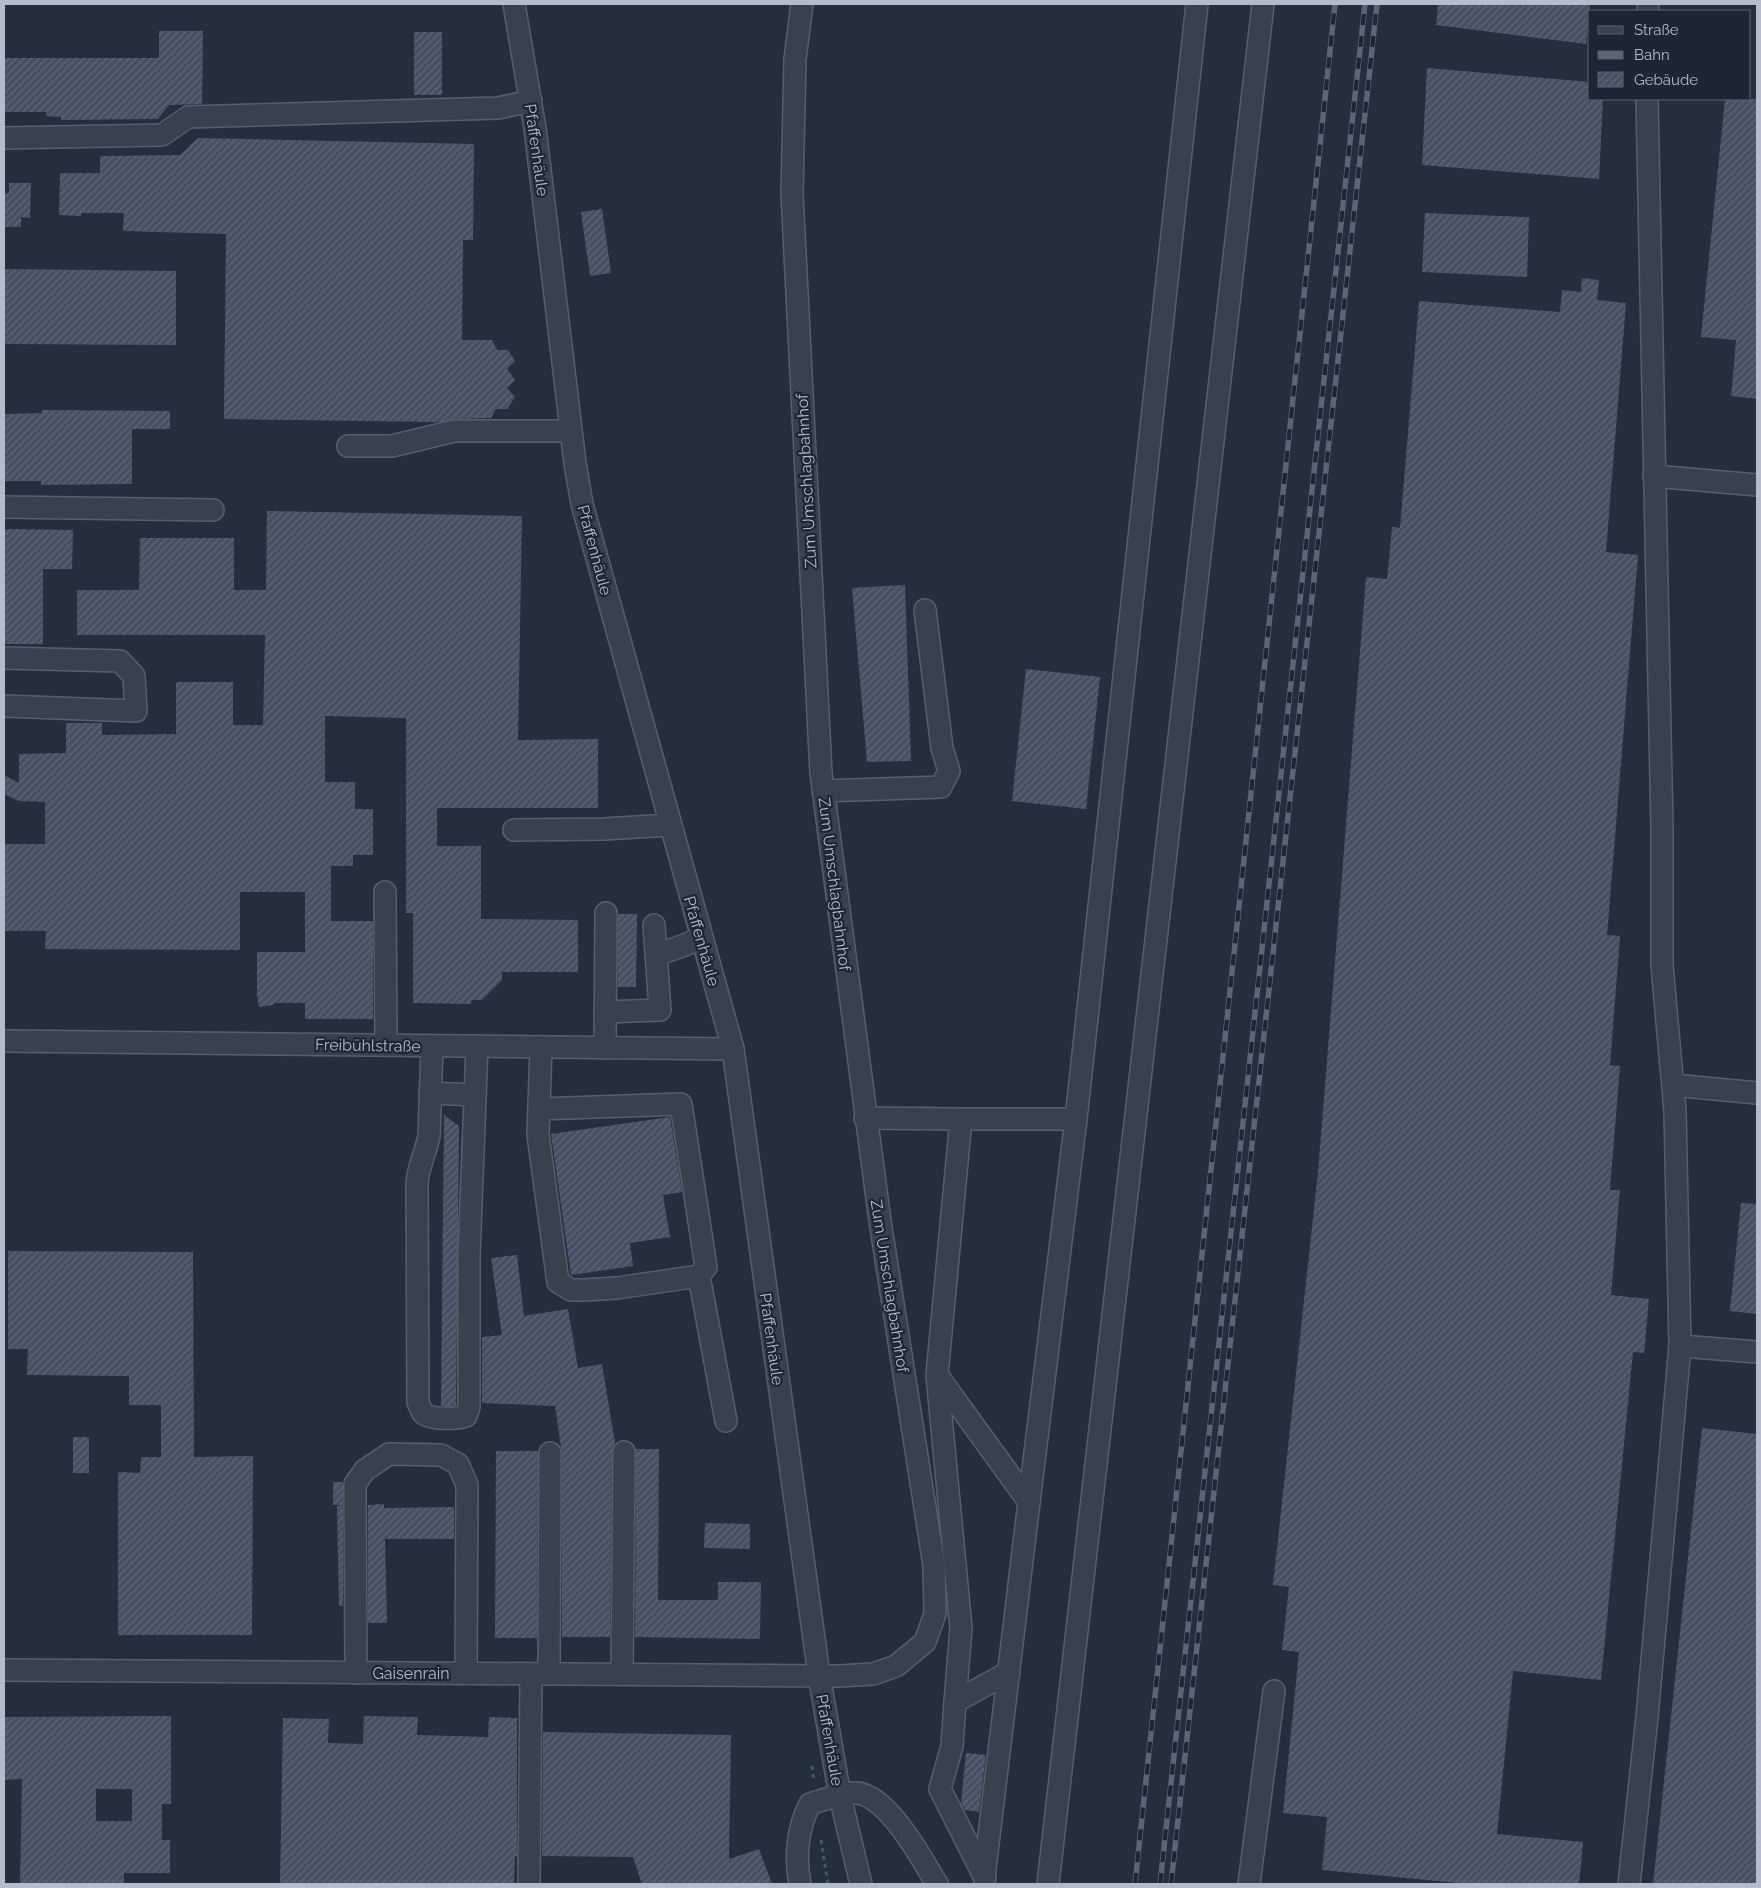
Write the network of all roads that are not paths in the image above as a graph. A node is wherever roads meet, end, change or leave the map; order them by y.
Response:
1 (514, 4) edge
2 (802, 4) edge
3 (1197, 4) edge
4 (1263, 4) edge
5 (1647, 100) edge
6 (531, 101) junction
7 (4, 138) edge
8 (571, 431) junction
9 (348, 446) dead end
10 (1654, 476) junction
11 (1757, 484) edge
12 (4, 507) edge
13 (213, 510) dead end
14 (925, 610) dead end
15 (4, 658) edge
16 (4, 706) edge
17 (823, 791) junction
18 (669, 824) junction
19 (514, 830) dead end
20 (385, 892) dead end
21 (606, 913) dead end
22 (654, 925) dead end
23 (701, 937) junction
24 (656, 955) junction
25 (605, 1012) junction
26 (4, 1041) edge
27 (386, 1045) junction
28 (432, 1046) junction
29 (477, 1046) junction
30 (541, 1047) junction
31 (605, 1048) junction
32 (733, 1049) junction
33 (1673, 1085) junction
34 (430, 1093) junction
35 (1757, 1093) edge
36 (475, 1095) junction
37 (539, 1109) junction
38 (865, 1118) junction
39 (961, 1119) junction
40 (1076, 1119) junction
41 (699, 1276) junction
42 (1680, 1346) junction
43 (1757, 1352) edge
44 (937, 1375) junction
45 (726, 1422) dead end
46 (624, 1452) dead end
47 (550, 1453) dead end
48 (1029, 1502) junction
49 (4, 1670) edge
50 (356, 1672) junction
51 (1008, 1672) junction
52 (466, 1673) junction
53 (540, 1674) junction
54 (622, 1674) junction
55 (819, 1675) junction
56 (1274, 1691) dead end
57 (955, 1702) junction
58 (840, 1796) junction
59 (987, 1880) edge
60 (529, 1884) edge
61 (800, 1884) edge
62 (861, 1884) edge
63 (937, 1884) edge
64 (1048, 1884) edge
65 (1249, 1884) edge
66 (1629, 1884) edge

1 - 6 street, Pfaffenhäule
2 - 17 street, Zum Umschlagbahnhof
3 - 40 street
4 - 64 street
5 - 10 street
6 - 7 street
6 - 8 street, Pfaffenhäule
8 - 9 street
8 - 18 street, Pfaffenhäule
10 - 11 street
10 - 33 street
12 - 13 street
14 - 17 street
15 - 16 street
17 - 38 street, Zum Umschlagbahnhof
18 - 19 street
18 - 23 street, Pfaffenhäule
20 - 27 street
21 - 25 street
22 - 24 street
23 - 24 street
23 - 32 street, Pfaffenhäule
24 - 25 street
25 - 31 street
26 - 27 street, Freibühlstraße
27 - 28 street, Freibühlstraße
28 - 29 street, Freibühlstraße
28 - 34 street
29 - 30 street, Freibühlstraße
29 - 36 street
30 - 31 street, Freibühlstraße
30 - 37 street
31 - 32 street, Freibühlstraße
32 - 55 street, Pfaffenhäule
33 - 35 street
33 - 42 street
34 - 36 street
34 - 36 street
37 - 41 street
37 - 41 street
38 - 39 street
38 - 55 street, Zum Umschlagbahnhof
39 - 40 street
39 - 44 street
40 - 48 street
41 - 45 street
42 - 43 street
42 - 66 street
44 - 48 street
44 - 57 street
46 - 54 street
47 - 53 street
48 - 51 street
49 - 50 street, Gaisenrain
50 - 52 street, Gaisenrain
50 - 52 street
51 - 57 street
51 - 59 street
52 - 53 street, Gaisenrain
53 - 54 street, Gaisenrain
53 - 60 street
54 - 55 street, Gaisenrain
55 - 58 street, Pfaffenhäule
56 - 65 street
57 - 59 street
58 - 61 street
58 - 62 street, Pfaffenhäule
58 - 63 street

